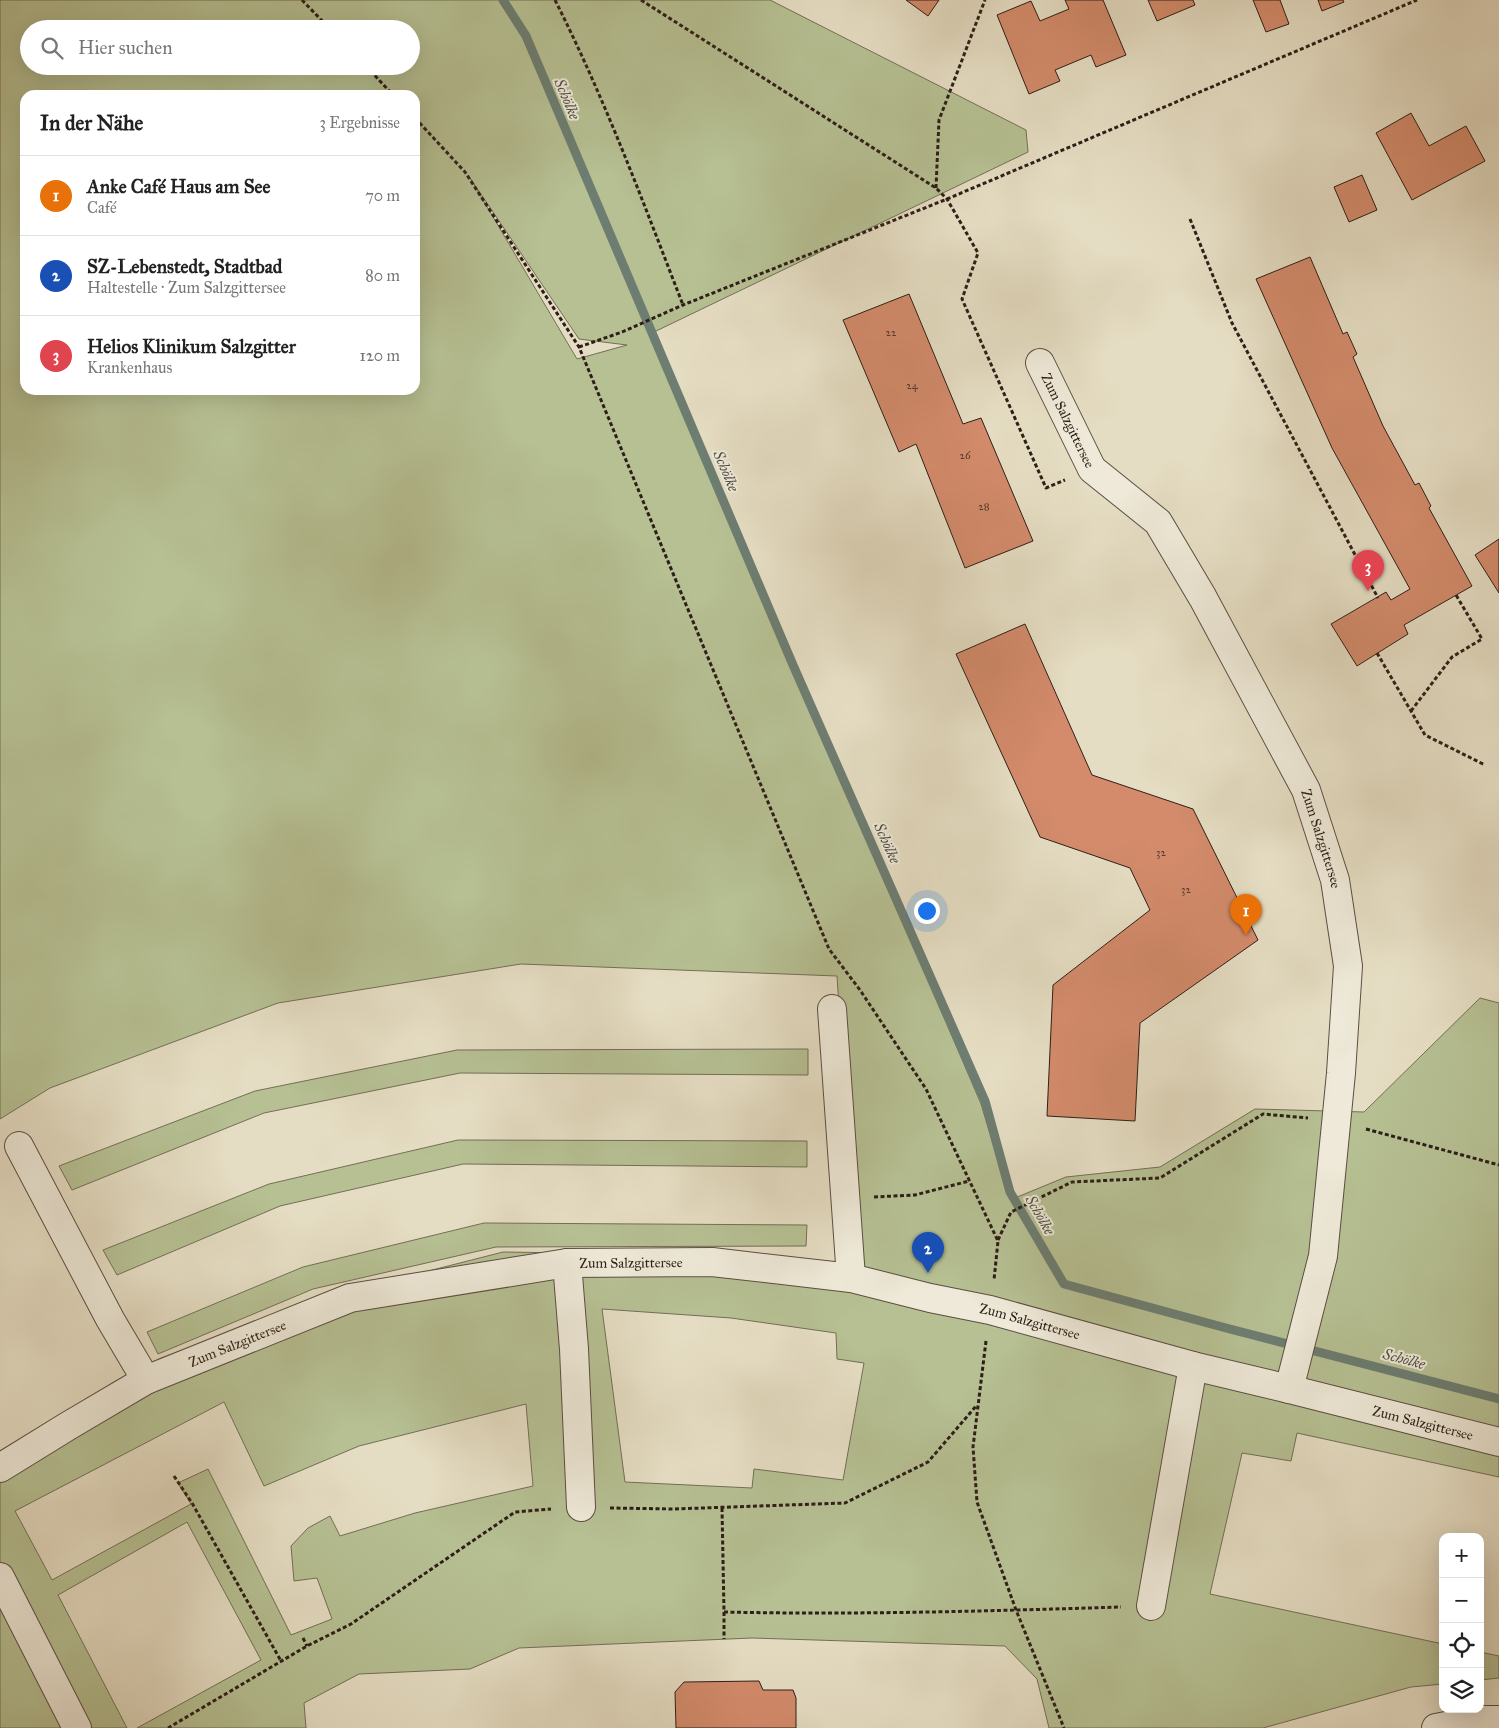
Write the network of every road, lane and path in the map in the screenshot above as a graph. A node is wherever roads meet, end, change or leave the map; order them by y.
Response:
1 (302, 0) edge
2 (555, 0) edge
3 (641, 0) edge
4 (985, 0) edge
5 (1416, 0) edge
6 (321, 20) edge
7 (374, 75) edge
8 (388, 90) edge
9 (420, 123) edge
10 (936, 188) junction
11 (947, 199) junction
12 (1190, 219) dead end
13 (683, 305) junction
14 (579, 347) junction
15 (1040, 363) dead end
16 (1092, 469) junction
17 (1456, 596) dead end
18 (1378, 598) dead end
19 (1378, 653) dead end
20 (1411, 711) junction
21 (1485, 765) dead end
22 (832, 1009) dead end
23 (1336, 1121) junction
24 (19, 1146) dead end
25 (1499, 1165) edge
26 (969, 1181) junction
27 (844, 1198) junction
28 (998, 1241) junction
29 (567, 1263) junction
30 (850, 1278) junction
31 (990, 1310) junction
32 (1193, 1366) junction
33 (146, 1380) junction
34 (1289, 1389) junction
35 (978, 1404) junction
36 (1499, 1442) edge
37 (0, 1468) edge
38 (174, 1476) dead end
39 (581, 1507) junction
40 (722, 1508) junction
41 (0, 1577) edge
42 (1151, 1606) joint
43 (1016, 1610) junction
44 (724, 1612) junction
45 (302, 1638) dead end
46 (724, 1638) dead end
47 (307, 1646) junction
48 (281, 1661) junction
49 (1499, 1720) edge
50 (77, 1728) edge
51 (168, 1728) edge
52 (1064, 1728) edge
53 (1436, 1728) edge

1 - 6 path
2 - 13 path
3 - 10 path
4 - 10 path
5 - 11 path
7 - 8 path
9 - 14 path
10 - 11 path
11 - 13 path
11 - 16 path
12 - 18 path
13 - 14 path
14 - 26 path
15 - 16 street, Zum Salzgittersee
16 - 23 street, Zum Salzgittersee
17 - 20 path
19 - 20 path
20 - 21 path
22 - 27 street
23 - 25 path
23 - 28 path
23 - 34 street, Zum Salzgittersee
24 - 33 street
26 - 27 path
26 - 28 path
27 - 30 street
28 - 31 path
29 - 30 street, Zum Salzgittersee
29 - 33 street, Zum Salzgittersee
29 - 39 street
30 - 31 street, Zum Salzgittersee
31 - 32 street, Zum Salzgittersee
31 - 35 path
32 - 34 street, Zum Salzgittersee
32 - 42 street
33 - 37 street, Zum Salzgittersee
34 - 36 street, Zum Salzgittersee
35 - 40 path
35 - 43 path
38 - 48 path
39 - 40 path
39 - 47 path
40 - 44 path
41 - 50 street
42 - 43 path
43 - 44 path
43 - 52 path
44 - 46 path
45 - 47 path
47 - 48 path
48 - 51 path
49 - 53 street

